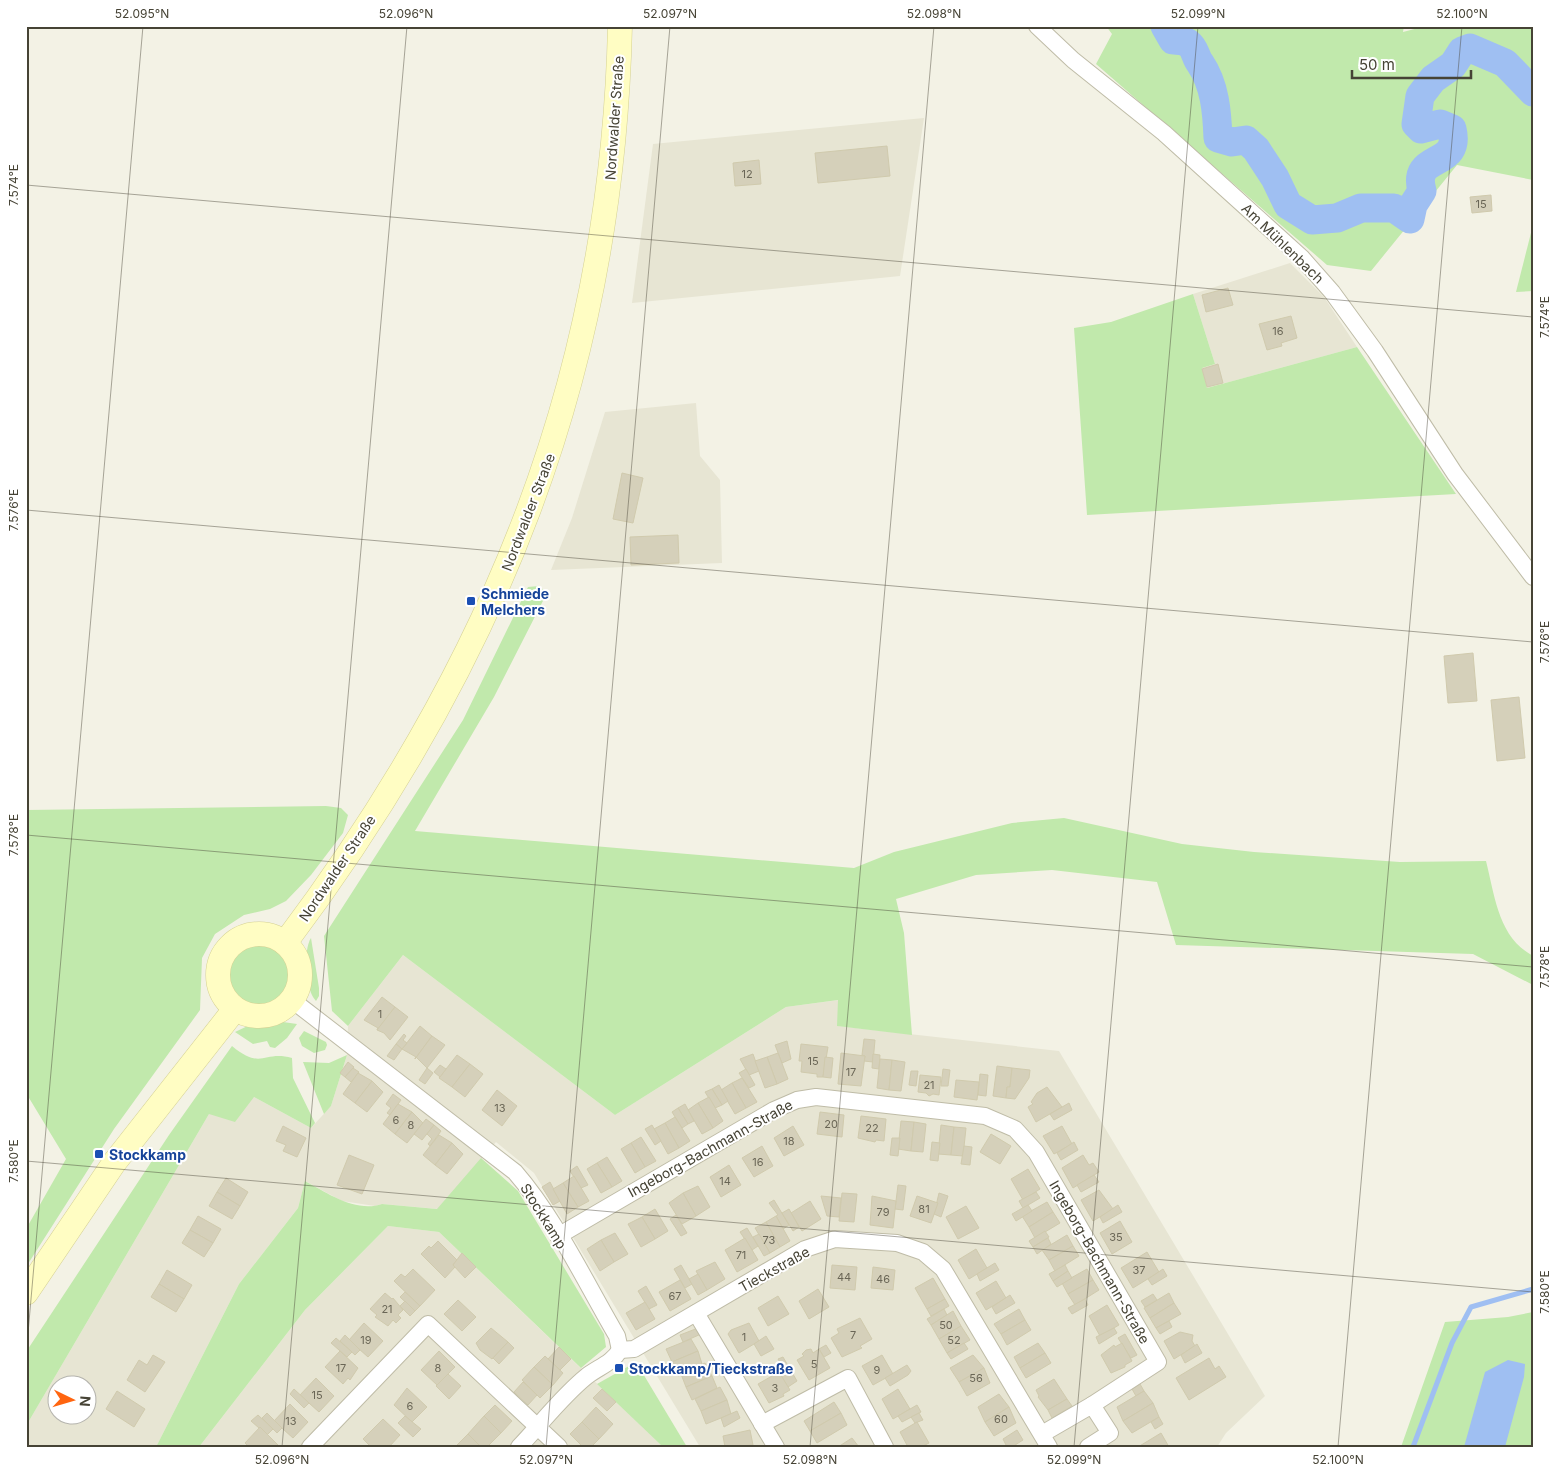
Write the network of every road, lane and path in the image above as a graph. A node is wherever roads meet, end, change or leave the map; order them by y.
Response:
1 (620, 26) edge
2 (1037, 26) edge
3 (1533, 577) edge
4 (285, 943) junction
5 (292, 1000) junction
6 (234, 1008) junction
7 (558, 1236) junction
8 (26, 1293) edge
9 (696, 1313) junction
10 (620, 1350) junction
11 (1158, 1362) joint
12 (1092, 1405) junction
13 (762, 1424) junction
14 (538, 1426) junction
15 (1046, 1441) edge
16 (310, 1447) edge
17 (519, 1447) edge
18 (559, 1447) edge
19 (776, 1447) edge
20 (885, 1447) edge
21 (1088, 1447) edge

1 - 4 main road, Nordwalder Straße
2 - 3 street, Am Mühlenbach
4 - 5 main road
4 - 6 main road
5 - 6 main road
5 - 7 street, Stockkamp
6 - 8 main road
7 - 10 street, Stockkamp
7 - 11 street, Ingeborg-Bachmann-Straße
9 - 10 street, Tieckstraße
9 - 13 street
9 - 15 street, Tieckstraße
10 - 14 street, Tieckstraße
11 - 12 street, Tieckstraße
12 - 15 street, Tieckstraße
12 - 21 street
13 - 19 street
13 - 20 street
14 - 16 street
14 - 17 street, Tieckstraße
14 - 18 street

